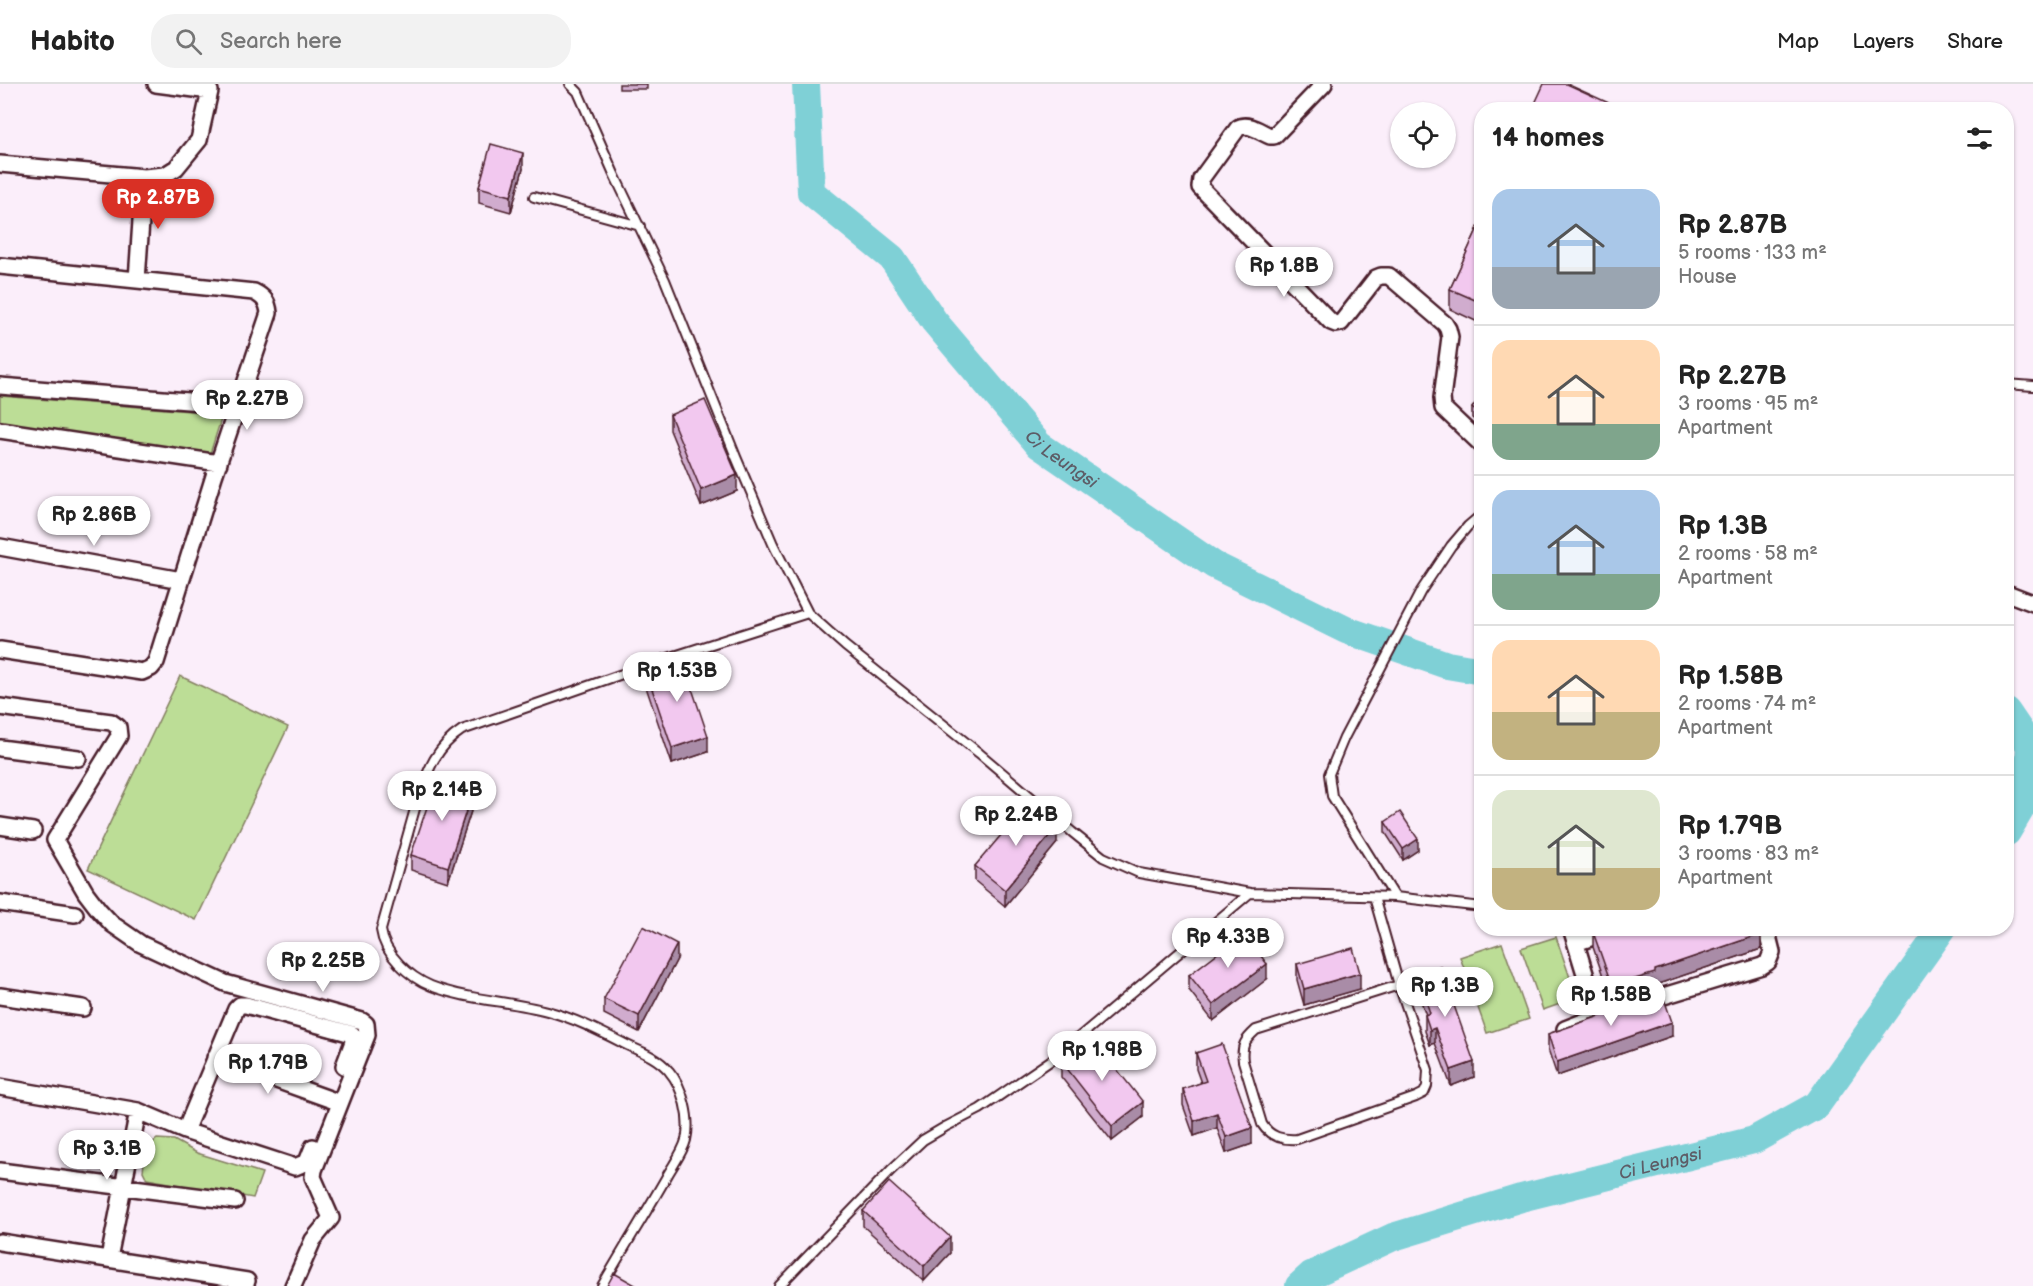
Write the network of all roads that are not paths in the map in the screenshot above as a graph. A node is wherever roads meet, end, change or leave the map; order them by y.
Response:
1 (156, 84) edge
2 (570, 84) edge
3 (1324, 84) edge
4 (578, 88) edge
5 (0, 164) edge
6 (144, 177) junction
7 (534, 197) dead end
8 (640, 226) junction
9 (0, 266) edge
10 (137, 280) junction
11 (2014, 385) edge
12 (0, 386) edge
13 (2033, 386) edge
14 (238, 405) junction
15 (0, 430) edge
16 (1474, 437) edge
17 (219, 464) junction
18 (1474, 521) edge
19 (0, 547) edge
20 (182, 580) junction
21 (2014, 596) edge
22 (2033, 603) edge
23 (808, 613) junction
24 (0, 650) edge
25 (0, 706) edge
26 (0, 748) edge
27 (78, 758) dead end
28 (0, 826) edge
29 (33, 831) dead end
30 (1250, 893) junction
31 (1374, 897) junction
32 (1395, 897) junction
33 (0, 903) edge
34 (1474, 906) edge
35 (75, 914) dead end
36 (1574, 936) edge
37 (1768, 936) edge
38 (1399, 985) junction
39 (0, 996) edge
40 (83, 1008) dead end
41 (1598, 1016) junction
42 (1550, 1035) edge
43 (215, 1058) junction
44 (0, 1087) edge
45 (332, 1100) junction
46 (138, 1111) junction
47 (185, 1131) junction
48 (0, 1172) edge
49 (122, 1188) junction
50 (235, 1201) dead end
51 (0, 1242) edge
52 (109, 1258) junction
53 (247, 1281) dead end
54 (293, 1286) edge
55 (602, 1286) edge
56 (779, 1286) edge

1 - 6 street
2 - 4 lane
3 - 16 street
4 - 8 lane
5 - 6 street
6 - 10 street
7 - 8 lane
8 - 23 lane
9 - 10 street
10 - 14 street
11 - 13 lane
12 - 14 street
14 - 17 street
15 - 17 street
17 - 20 street
18 - 32 lane
19 - 20 street
20 - 24 street
21 - 22 street
23 - 30 lane
23 - 55 lane
25 - 54 street
26 - 27 street
28 - 29 street
30 - 31 lane
30 - 56 lane
31 - 32 lane
31 - 38 lane
32 - 34 lane
33 - 35 street
36 - 41 street
37 - 41 street
38 - 38 lane
39 - 40 street
41 - 42 street
43 - 45 street
43 - 45 street
43 - 47 street
44 - 46 street
45 - 47 street
46 - 47 street
46 - 49 street
48 - 49 street
49 - 50 street
49 - 52 street
51 - 52 street
52 - 53 street

